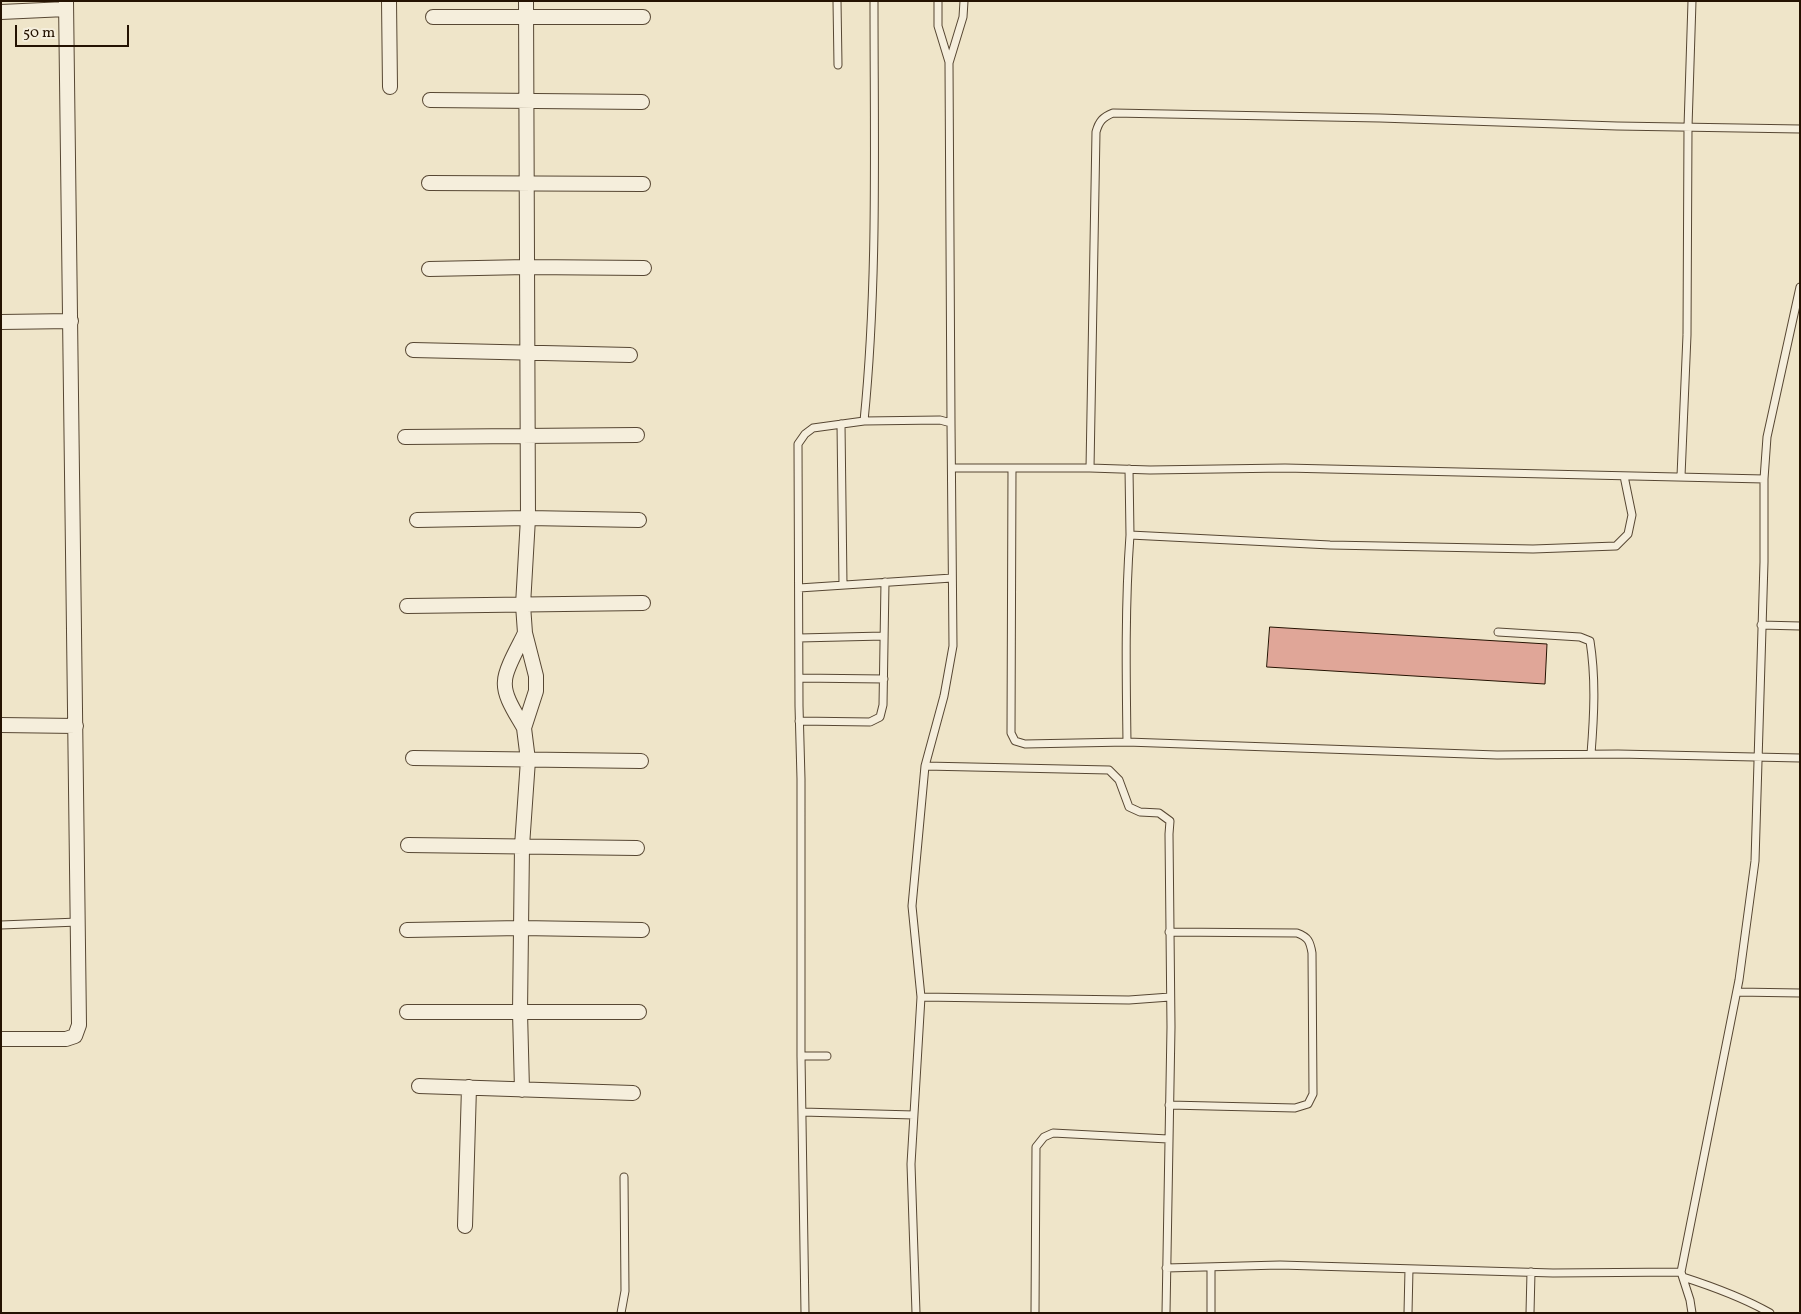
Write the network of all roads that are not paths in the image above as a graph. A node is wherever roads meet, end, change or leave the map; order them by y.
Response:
1 (389, 1) edge
2 (526, 1) edge
3 (837, 1) edge
4 (874, 1) edge
5 (938, 1) edge
6 (964, 1) edge
7 (1692, 1) edge
8 (66, 5) edge
9 (1, 12) edge
10 (433, 17) dead end
11 (643, 17) dead end
12 (527, 18) junction
13 (949, 63) junction
14 (838, 66) dead end
15 (390, 87) dead end
16 (430, 100) dead end
17 (527, 101) junction
18 (642, 102) dead end
19 (1688, 127) junction
20 (1800, 129) edge
21 (429, 183) dead end
22 (527, 183) junction
23 (643, 184) dead end
24 (527, 267) junction
25 (644, 268) dead end
26 (429, 269) dead end
27 (1800, 287) edge
28 (71, 321) junction
29 (1, 322) edge
30 (413, 350) dead end
31 (527, 354) junction
32 (630, 355) dead end
33 (864, 421) junction
34 (951, 423) junction
35 (841, 424) junction
36 (637, 436) dead end
37 (405, 437) dead end
38 (528, 437) junction
39 (952, 468) junction
40 (1012, 468) junction
41 (1090, 468) junction
42 (1128, 469) junction
43 (1624, 476) junction
44 (1681, 476) junction
45 (1764, 478) junction
46 (528, 518) junction
47 (417, 520) dead end
48 (639, 520) dead end
49 (1130, 535) junction
50 (952, 578) junction
51 (885, 582) junction
52 (843, 585) junction
53 (799, 588) junction
54 (643, 603) dead end
55 (523, 605) junction
56 (407, 606) dead end
57 (1761, 625) junction
58 (1800, 626) edge
59 (1498, 632) dead end
60 (525, 633) junction
61 (884, 636) junction
62 (799, 638) junction
63 (799, 678) junction
64 (884, 679) junction
65 (800, 721) junction
66 (1, 725) edge
67 (76, 726) junction
68 (524, 728) junction
69 (1127, 742) junction
70 (1591, 754) junction
71 (1758, 757) junction
72 (413, 758) dead end
73 (1800, 758) edge
74 (528, 760) junction
75 (641, 761) dead end
76 (925, 766) junction
77 (408, 845) dead end
78 (522, 846) junction
79 (637, 848) dead end
80 (78, 922) junction
81 (1, 926) edge
82 (521, 928) junction
83 (407, 930) dead end
84 (642, 930) dead end
85 (1169, 932) junction
86 (1737, 992) junction
87 (1800, 993) edge
88 (922, 997) junction
89 (1170, 997) junction
90 (407, 1012) dead end
91 (520, 1012) junction
92 (639, 1012) dead end
93 (1, 1039) edge
94 (801, 1056) junction
95 (826, 1056) dead end
96 (419, 1086) dead end
97 (469, 1087) junction
98 (522, 1090) junction
99 (633, 1093) dead end
100 (1169, 1105) junction
101 (802, 1112) junction
102 (914, 1114) junction
103 (1168, 1139) junction
104 (624, 1176) dead end
105 (465, 1226) dead end
106 (1211, 1267) junction
107 (1166, 1268) junction
108 (1408, 1269) junction
109 (1532, 1272) junction
110 (1682, 1275) junction
111 (621, 1313) edge
112 (805, 1313) edge
113 (916, 1313) edge
114 (1035, 1313) edge
115 (1166, 1313) edge
116 (1211, 1313) edge
117 (1408, 1313) edge
118 (1530, 1313) edge
119 (1692, 1313) edge
120 (1770, 1313) edge

1 - 15 street
2 - 12 street
3 - 14 lane
4 - 33 lane
5 - 13 lane
6 - 13 lane
7 - 19 lane
8 - 9 street
8 - 28 street
10 - 12 street
11 - 12 street
12 - 17 street
13 - 34 lane
16 - 17 street
17 - 18 street
17 - 22 street
19 - 20 lane
19 - 41 lane
19 - 44 lane
21 - 22 street
22 - 23 street
22 - 24 street
24 - 25 street
24 - 26 street
24 - 31 street
27 - 45 lane
28 - 29 street
28 - 67 street
30 - 31 street
31 - 32 street
31 - 38 street
33 - 34 lane
33 - 35 lane
34 - 39 lane
35 - 52 lane
35 - 53 lane
36 - 38 street
37 - 38 street
38 - 46 street
39 - 40 lane
39 - 50 lane
40 - 41 lane
40 - 69 lane
41 - 42 lane
42 - 43 lane
42 - 49 lane
43 - 44 lane
43 - 49 lane
44 - 45 lane
45 - 57 lane
46 - 47 street
46 - 48 street
46 - 55 street
49 - 69 lane
50 - 51 lane
50 - 76 lane
51 - 52 lane
51 - 61 lane
52 - 53 lane
53 - 62 lane
54 - 55 street
55 - 56 street
55 - 60 street
57 - 58 lane
57 - 71 lane
59 - 70 lane
60 - 68 street
60 - 68 street
61 - 62 lane
61 - 64 lane
62 - 63 lane
63 - 64 lane
63 - 65 lane
64 - 65 lane
65 - 94 lane
66 - 67 street
67 - 80 street
68 - 74 street
69 - 70 lane
70 - 71 lane
71 - 73 lane
71 - 86 lane
72 - 74 street
74 - 75 street
74 - 78 street
76 - 85 lane
76 - 88 lane
77 - 78 street
78 - 79 street
78 - 82 street
80 - 81 lane
80 - 93 street
82 - 83 street
82 - 84 street
82 - 91 street
85 - 89 lane
85 - 100 lane
86 - 87 lane
86 - 110 lane
88 - 89 lane
88 - 102 lane
89 - 100 lane
90 - 91 street
91 - 92 street
91 - 98 street
94 - 95 lane
94 - 101 lane
96 - 97 street
97 - 98 street
97 - 105 street
98 - 99 street
100 - 103 lane
101 - 102 lane
101 - 112 lane
102 - 113 lane
103 - 107 lane
103 - 114 lane
104 - 111 lane
106 - 107 lane
106 - 108 lane
106 - 116 lane
107 - 115 lane
108 - 109 lane
108 - 117 lane
109 - 110 lane
109 - 118 lane
110 - 119 lane
110 - 120 lane

